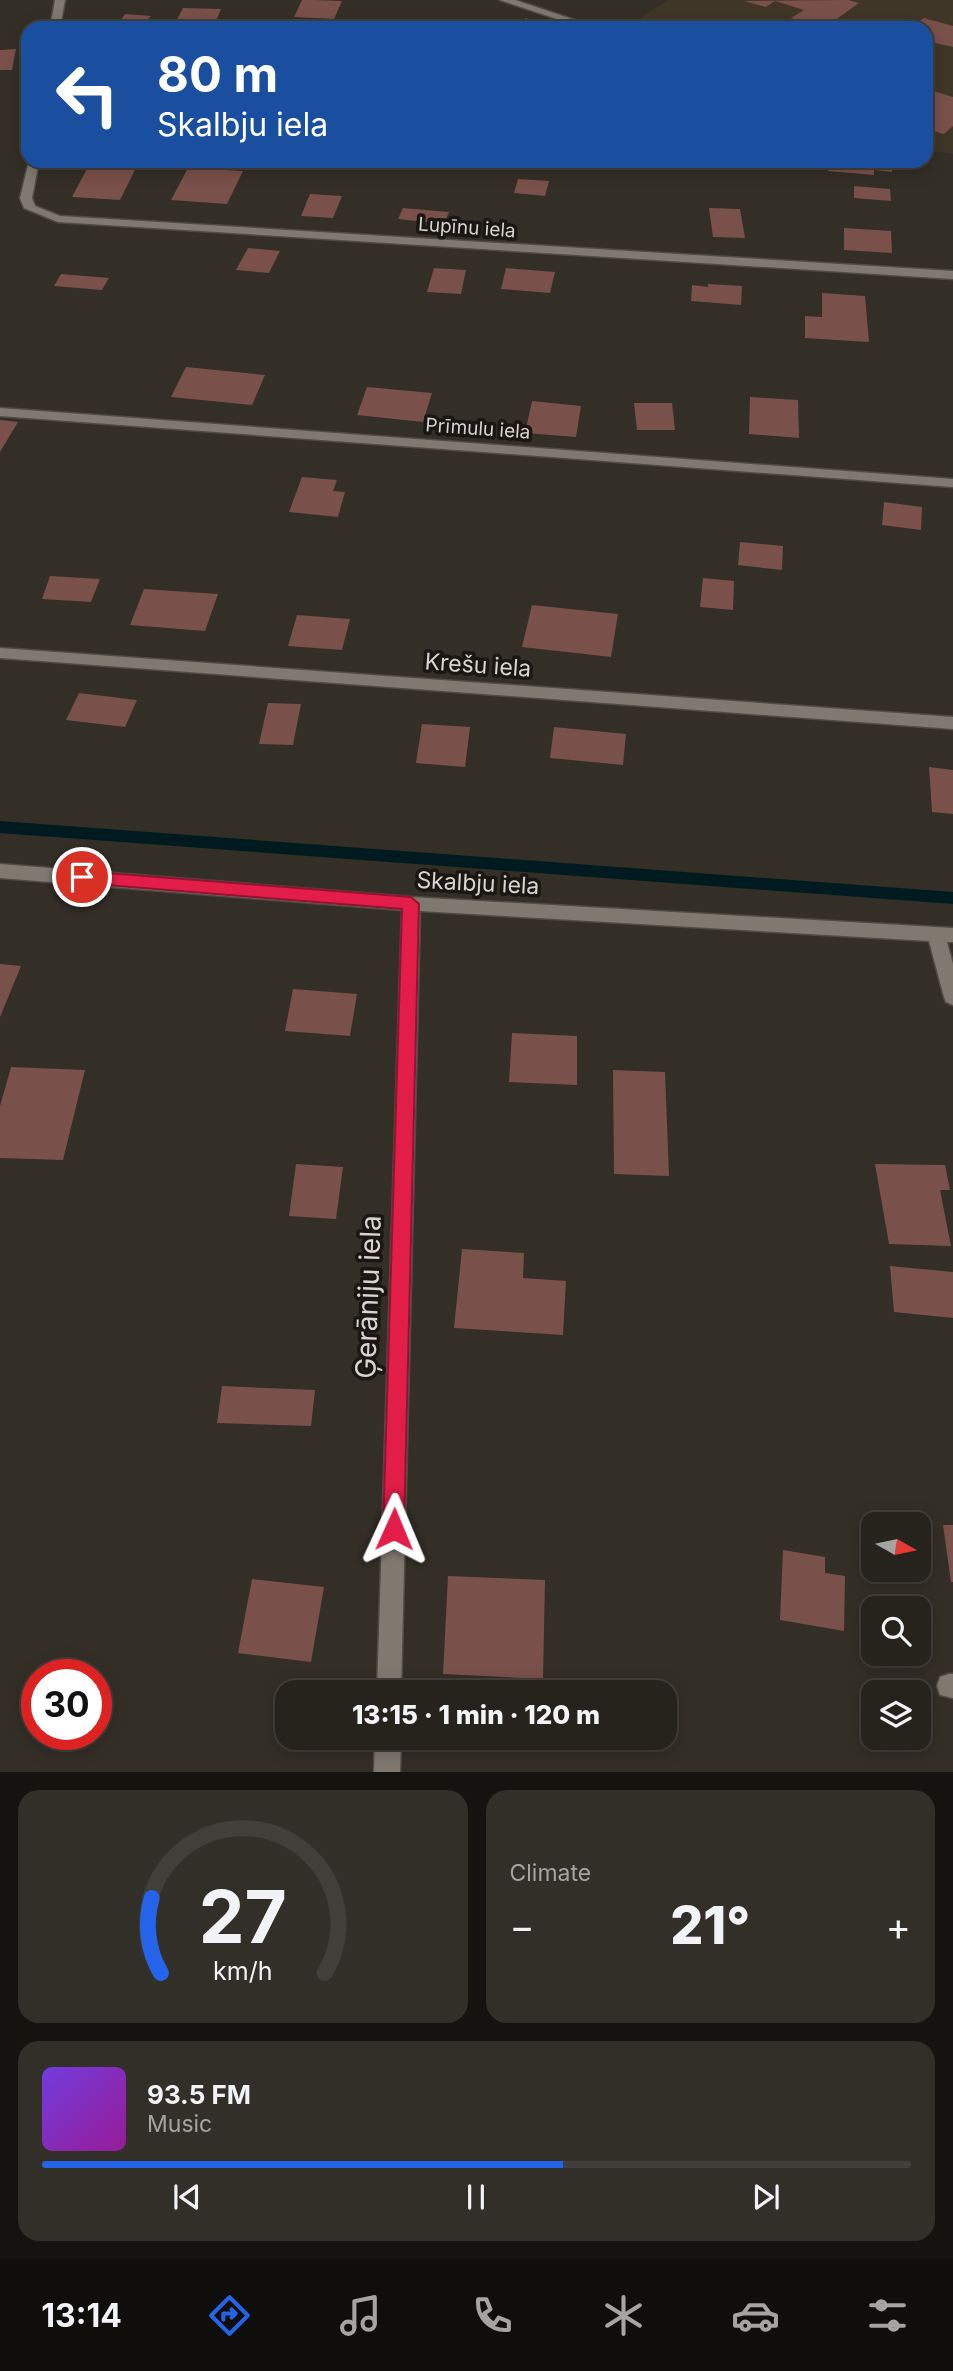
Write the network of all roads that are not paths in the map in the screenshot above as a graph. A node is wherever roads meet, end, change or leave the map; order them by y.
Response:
1 (60, 0) edge
2 (505, 0) edge
3 (56, 21) edge
4 (572, 21) edge
5 (32, 168) edge
6 (953, 275) edge
7 (0, 412) edge
8 (953, 483) edge
9 (0, 653) edge
10 (953, 723) edge
11 (0, 871) edge
12 (411, 904) junction
13 (944, 935) edge
14 (953, 997) edge
15 (389, 1680) edge
16 (388, 1750) edge
17 (387, 1772) edge

1 - 3 street
2 - 4 street
5 - 6 street, Lupīnu iela
7 - 8 street, Prīmulu iela
9 - 10 street, Krešu iela
11 - 12 street, Skalbju iela
12 - 13 street, Skalbju iela
12 - 15 street, Ģerāniju iela
13 - 14 street
16 - 17 street

